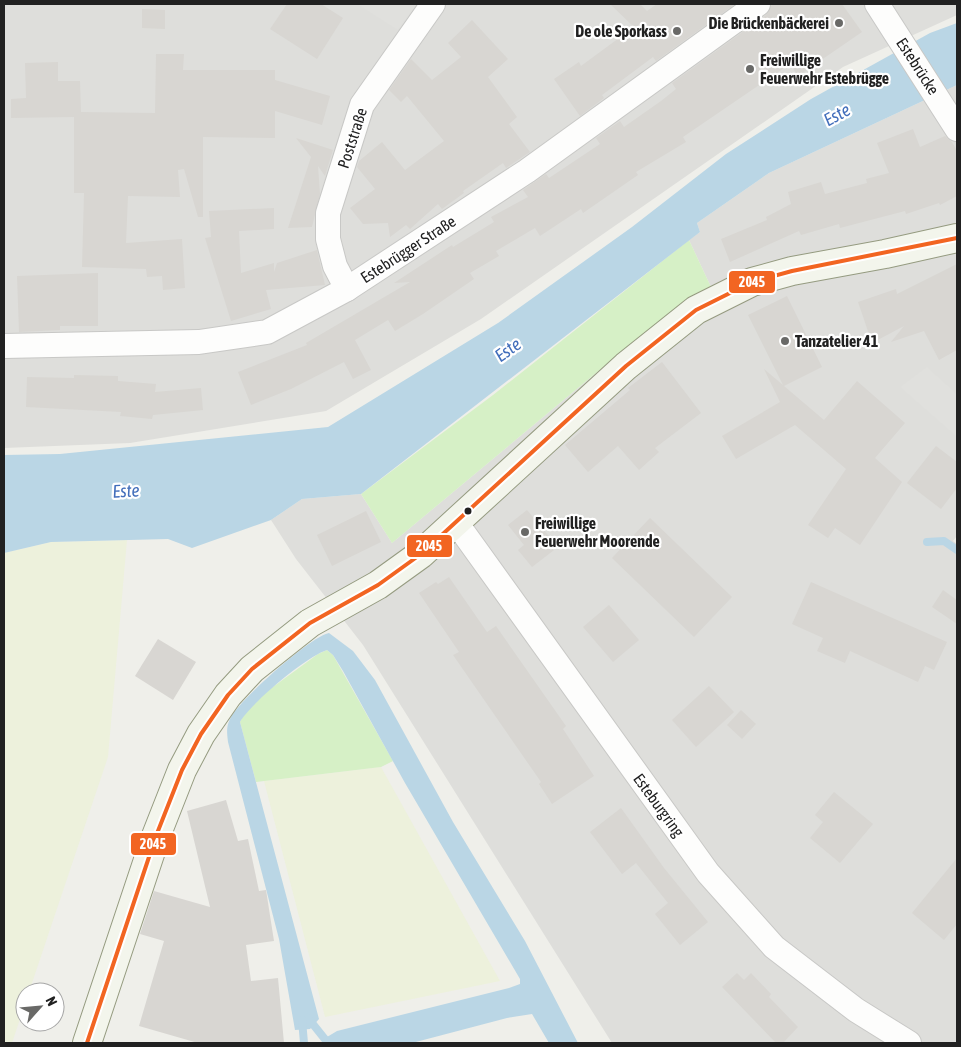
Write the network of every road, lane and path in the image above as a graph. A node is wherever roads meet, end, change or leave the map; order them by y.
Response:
1 (433, 4) edge
2 (758, 4) edge
3 (877, 4) edge
4 (957, 129) edge
5 (957, 238) edge
6 (347, 289) junction
7 (4, 346) edge
8 (455, 521) junction
9 (87, 1043) edge
10 (909, 1043) edge

1 - 6 street, Poststraße
2 - 6 street, Estebrügger Straße
3 - 4 street, Estebrücke
5 - 8 street
6 - 7 street, Estebrügger Straße
8 - 9 street
8 - 10 street, Esteburgring

